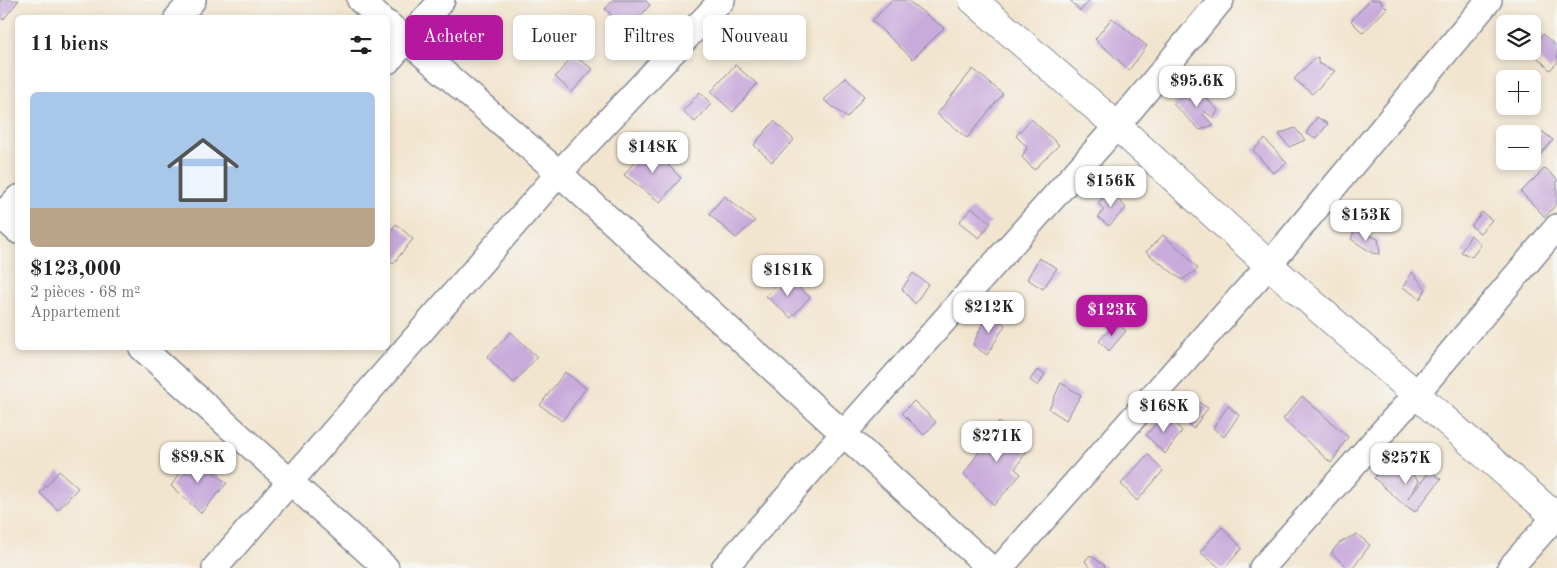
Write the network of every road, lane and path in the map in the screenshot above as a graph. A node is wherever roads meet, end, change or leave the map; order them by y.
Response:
1 (193, 0) edge
2 (360, 0) edge
3 (442, 0) edge
4 (722, 0) edge
5 (1221, 0) edge
6 (1490, 0) edge
7 (977, 2) edge
8 (180, 15) edge
9 (377, 15) edge
10 (428, 15) edge
11 (390, 26) edge
12 (405, 39) edge
13 (405, 41) edge
14 (390, 59) edge
15 (429, 60) edge
16 (1117, 126) junction
17 (559, 173) junction
18 (15, 203) edge
19 (5, 220) edge
20 (1557, 227) edge
21 (1269, 265) junction
22 (144, 350) edge
23 (1416, 394) junction
24 (844, 434) junction
25 (291, 482) junction
26 (1557, 517) edge
27 (215, 568) edge
28 (386, 568) edge
29 (724, 568) edge
30 (990, 568) edge
31 (1000, 568) edge
32 (1262, 568) edge
33 (1510, 568) edge

1 - 8 street
2 - 9 street
3 - 10 street
4 - 17 street
5 - 16 street
6 - 21 street
7 - 16 street
11 - 12 street
13 - 14 street
15 - 17 street
16 - 21 street
16 - 24 street
17 - 24 street
17 - 25 street
18 - 19 street
20 - 23 street
21 - 23 street
21 - 31 street
22 - 25 street
23 - 26 street
23 - 32 street
24 - 29 street
24 - 30 street
25 - 27 street
25 - 28 street
26 - 33 street

